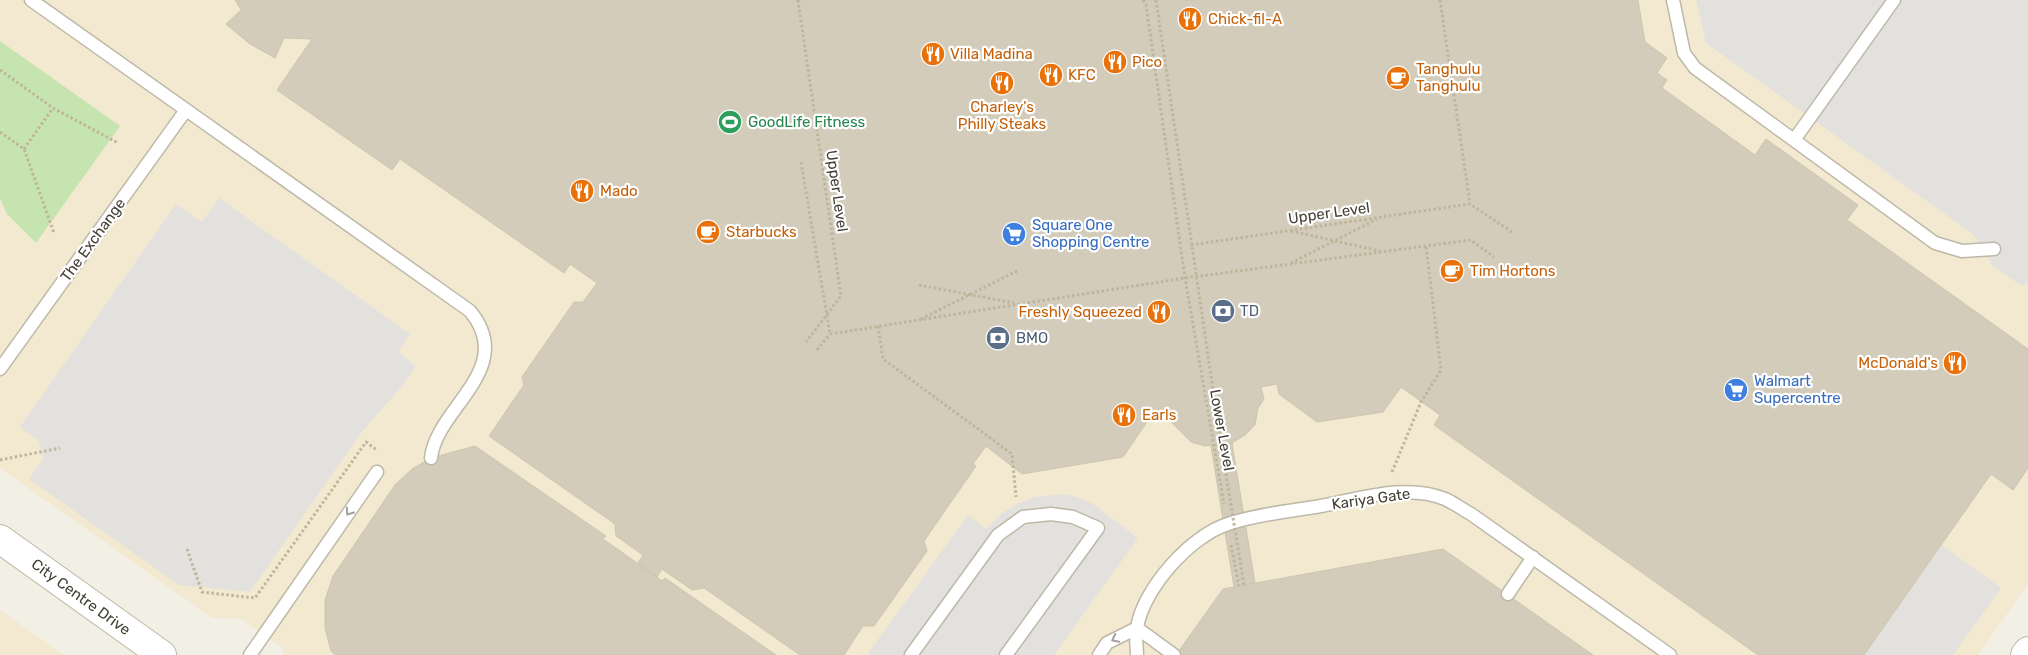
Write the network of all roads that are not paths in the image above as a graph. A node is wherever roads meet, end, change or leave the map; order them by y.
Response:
1 (31, 0) edge
2 (1673, 0) edge
3 (1894, 0) edge
4 (186, 110) junction
5 (1794, 140) junction
6 (1994, 250) dead end
7 (0, 369) edge
8 (431, 458) dead end
9 (377, 472) dead end
10 (0, 539) edge
11 (1534, 557) junction
12 (1508, 594) dead end
13 (1137, 628) junction
14 (2028, 651) edge
15 (162, 655) edge
16 (250, 655) edge
17 (911, 655) edge
18 (1006, 655) edge
19 (1099, 655) edge
20 (1137, 655) edge
21 (1174, 655) edge
22 (1670, 655) edge
23 (2026, 655) edge

1 - 4 lane
2 - 5 lane
3 - 5 lane
4 - 7 lane, The Exchange
4 - 8 lane
5 - 6 lane
9 -> 16 lane
10 - 15 street, City Centre Drive
11 - 12 lane
11 - 13 lane, Kariya Gate
11 - 22 lane, Kariya Gate
13 -> 19 lane
13 - 20 lane, Kariya Gate
13 - 21 lane
14 - 23 street
17 - 18 lane

